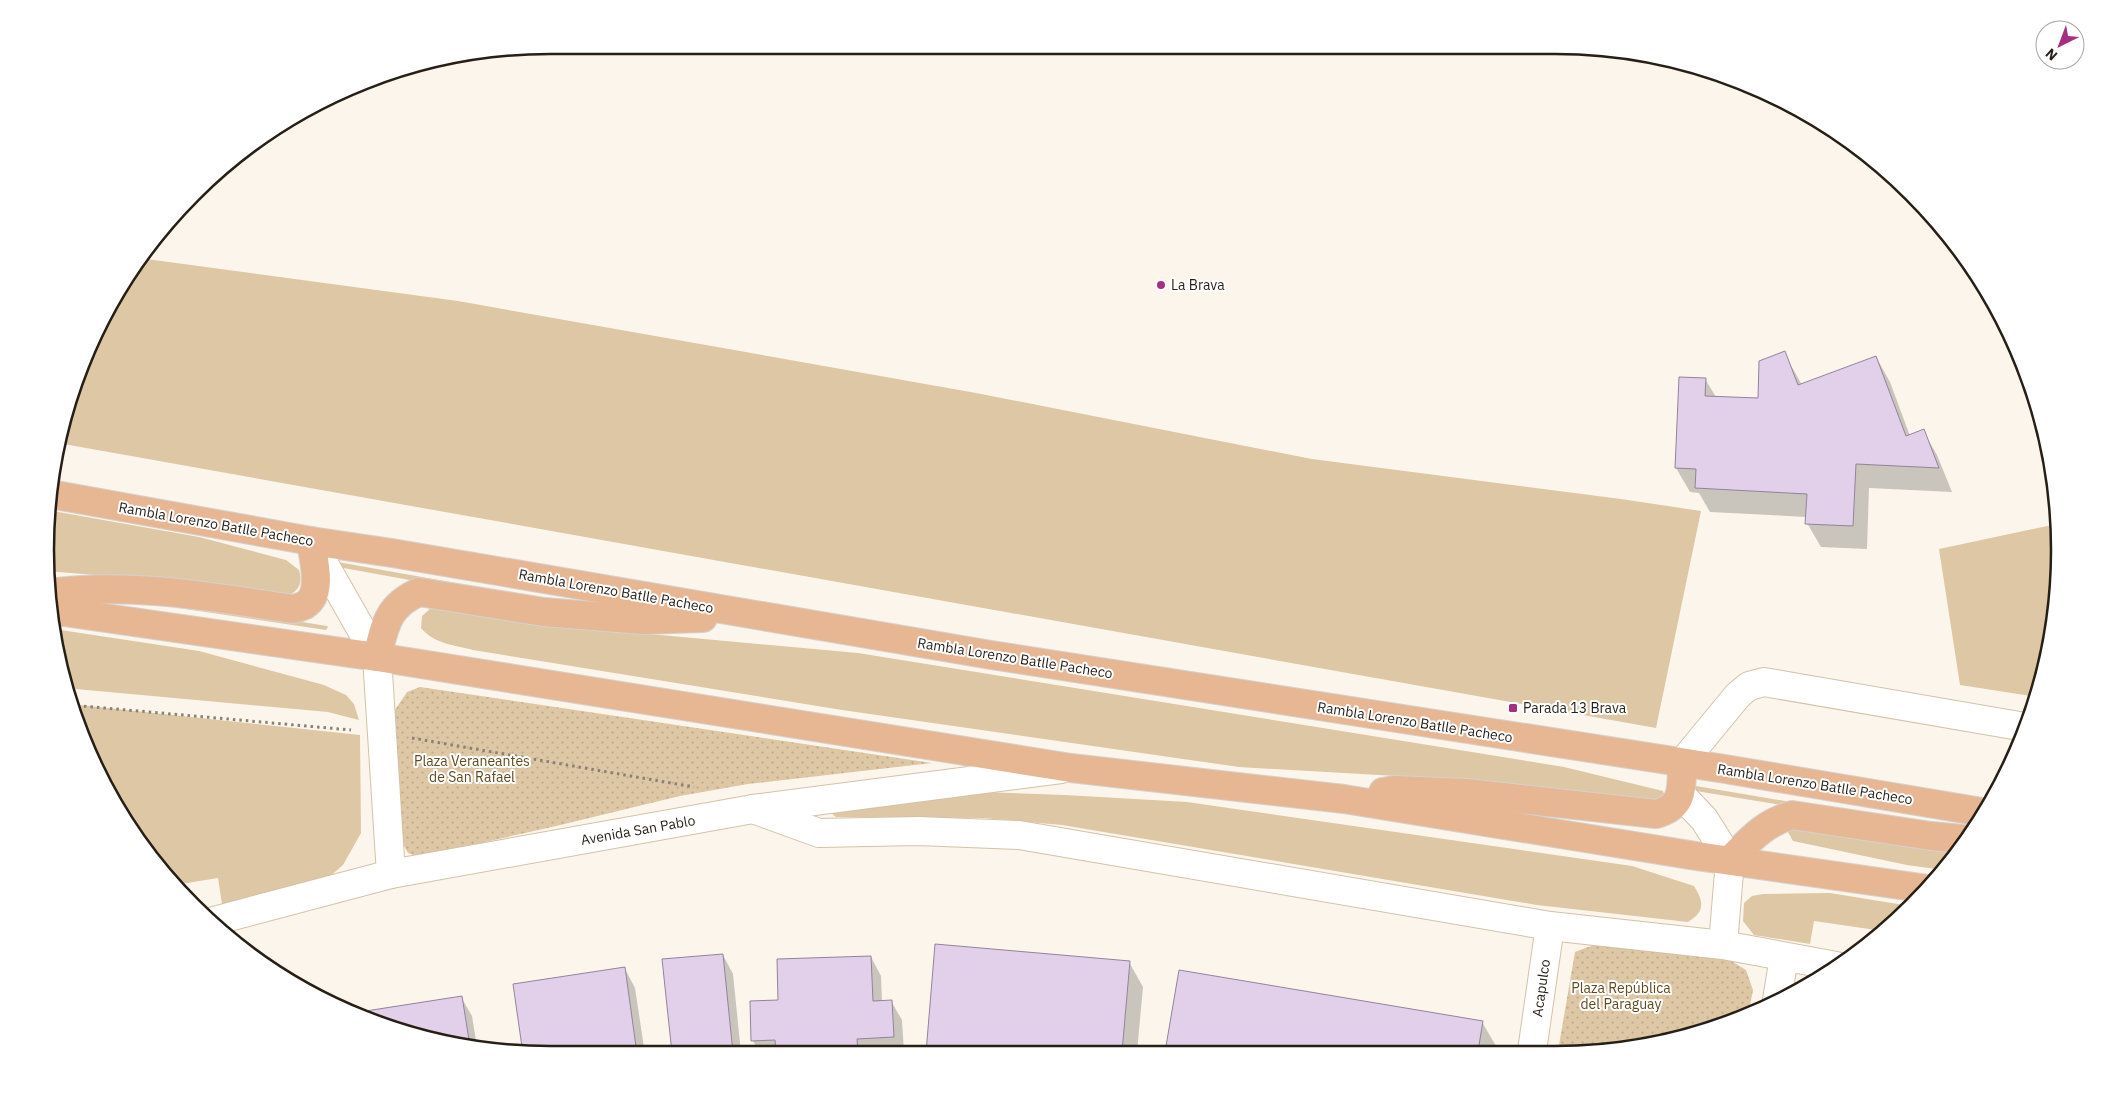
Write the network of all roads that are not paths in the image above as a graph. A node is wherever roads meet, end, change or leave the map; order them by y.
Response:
1 (57, 495) edge
2 (311, 541) junction
3 (56, 592) edge
4 (58, 611) edge
5 (759, 615) junction
6 (377, 657) junction
7 (2019, 726) edge
8 (1682, 764) junction
9 (1071, 768) junction
10 (1681, 795) junction
11 (1344, 798) junction
12 (753, 809) junction
13 (1977, 811) edge
14 (1959, 839) edge
15 (1730, 860) junction
16 (391, 874) junction
17 (1918, 888) edge
18 (219, 920) edge
19 (1550, 926) junction
20 (1723, 945) junction
21 (1784, 958) junction
22 (1828, 965) edge
23 (1778, 993) edge
24 (1533, 1046) edge

1 - 2 main road, Rambla Lorenzo Batlle Pacheco
2 - 3 main road
2 - 5 main road, Rambla Lorenzo Batlle Pacheco
2 - 6 street
4 - 6 main road
5 - 6 main road
5 - 8 main road, Rambla Lorenzo Batlle Pacheco
6 - 9 main road
6 - 16 street
7 - 8 street
8 - 10 main road
8 - 13 main road, Rambla Lorenzo Batlle Pacheco
9 - 11 main road
9 - 12 street, Avenida San Pablo
10 - 11 main road
10 - 15 street
11 - 15 main road
12 - 16 street, Avenida San Pablo
12 - 19 street
14 - 15 main road
15 - 17 main road
15 - 20 street
16 - 18 street, Avenida San Pablo
19 - 20 street
19 - 24 street, Acapulco
20 - 21 street
21 - 22 street
21 - 23 street

